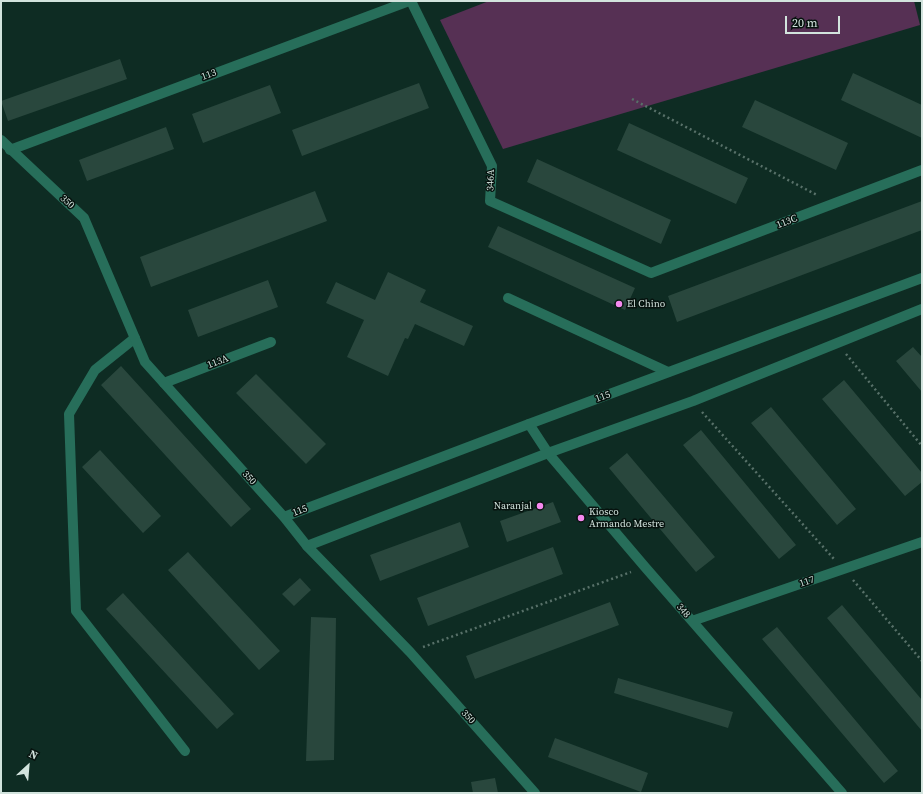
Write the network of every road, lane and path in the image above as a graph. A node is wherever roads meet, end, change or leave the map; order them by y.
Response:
1 (410, 1) edge
2 (632, 99) dead end
3 (1, 140) edge
4 (10, 150) junction
5 (922, 170) edge
6 (833, 204) junction
7 (651, 273) joint
8 (922, 278) edge
9 (508, 298) dead end
10 (922, 310) edge
11 (135, 338) junction
12 (271, 342) dead end
13 (837, 343) junction
14 (668, 372) junction
15 (164, 383) junction
16 (693, 401) junction
17 (529, 424) junction
18 (922, 446) edge
19 (548, 453) junction
20 (284, 517) junction
21 (922, 542) edge
22 (307, 546) junction
23 (645, 568) junction
24 (843, 569) junction
25 (692, 622) junction
26 (410, 652) junction
27 (922, 661) edge
28 (185, 751) dead end
29 (535, 793) edge
30 (842, 793) edge

1 - 4 street, 113
1 - 7 street, 346A
2 - 6 path
3 - 4 street, 350
4 - 11 street, 350
5 - 6 street, 113C
6 - 7 street, 113C
8 - 14 street, 115
9 - 14 street
10 - 13 street
11 - 15 street, 350
11 - 28 street
12 - 15 street, 113A
13 - 16 street
13 - 18 path
14 - 17 street, 115
15 - 20 street, 350
16 - 19 street
16 - 24 path
17 - 19 street, 348
17 - 20 street, 115
19 - 22 street
19 - 23 street, 348
20 - 22 street, 350
21 - 24 street, 117
22 - 26 street, 350
23 - 25 street, 348
23 - 26 path
24 - 25 street, 117
24 - 27 path
25 - 30 street, 348
26 - 29 street, 350

